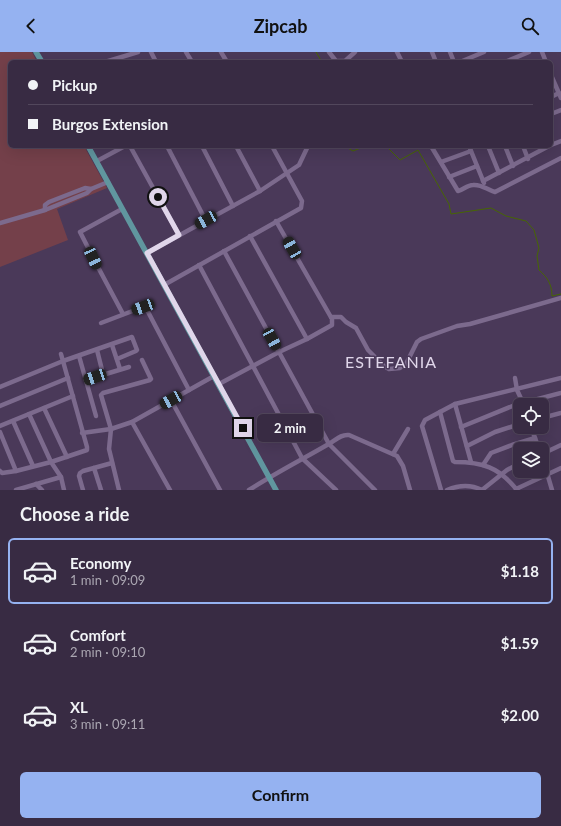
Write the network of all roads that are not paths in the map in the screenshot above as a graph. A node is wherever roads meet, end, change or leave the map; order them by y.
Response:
1 (138, 52) edge
2 (329, 52) edge
3 (355, 52) edge
4 (469, 52) edge
5 (484, 52) edge
6 (530, 52) edge
7 (471, 58) junction
8 (121, 60) edge
9 (335, 60) edge
10 (346, 60) edge
11 (466, 60) edge
12 (511, 60) edge
13 (553, 80) edge
14 (560, 96) edge
15 (89, 148) edge
16 (121, 148) edge
17 (131, 148) edge
18 (167, 148) edge
19 (203, 148) edge
20 (237, 148) edge
21 (273, 148) edge
22 (307, 148) edge
23 (433, 148) edge
24 (470, 148) edge
25 (489, 148) edge
26 (506, 148) edge
27 (524, 148) edge
28 (541, 148) edge
29 (561, 158) edge
30 (528, 159) junction
31 (96, 162) junction
32 (440, 162) junction
33 (477, 166) junction
34 (513, 166) junction
35 (287, 173) junction
36 (499, 173) junction
37 (449, 177) junction
38 (108, 182) junction
39 (484, 184) junction
40 (260, 192) junction
41 (234, 206) junction
42 (122, 209) junction
43 (206, 220) junction
44 (276, 221) junction
45 (0, 223) edge
46 (179, 235) junction
47 (250, 236) junction
48 (224, 251) junction
49 (147, 253) junction
50 (200, 265) junction
51 (164, 285) junction
52 (561, 298) edge
53 (123, 314) junction
54 (331, 317) junction
55 (101, 323) dead end
56 (307, 339) junction
57 (112, 344) junction
58 (97, 350) junction
59 (279, 352) junction
60 (62, 354) dead end
61 (79, 356) junction
62 (117, 359) junction
63 (142, 360) dead end
64 (63, 361) junction
65 (253, 366) junction
66 (129, 367) dead end
67 (120, 369) junction
68 (103, 374) junction
69 (214, 376) junction
70 (68, 378) junction
71 (515, 378) dead end
72 (561, 378) edge
73 (86, 380) junction
74 (219, 384) junction
75 (0, 387) edge
76 (189, 390) junction
77 (517, 390) junction
78 (561, 393) edge
79 (73, 396) junction
80 (521, 398) edge
81 (544, 398) edge
82 (171, 400) junction
83 (455, 404) junction
84 (0, 406) edge
85 (513, 407) edge
86 (44, 408) junction
87 (440, 412) junction
88 (561, 413) edge
89 (29, 414) junction
90 (96, 416) dead end
91 (549, 416) edge
92 (13, 421) junction
93 (132, 422) junction
94 (0, 426) edge
95 (461, 426) junction
96 (513, 426) edge
97 (111, 429) junction
98 (408, 429) dead end
99 (0, 432) edge
100 (82, 433) junction
101 (534, 434) edge
102 (535, 438) junction
103 (536, 442) edge
104 (329, 444) junction
105 (561, 444) edge
106 (467, 446) junction
107 (549, 451) edge
108 (393, 454) junction
109 (67, 457) junction
110 (302, 458) junction
111 (51, 462) junction
112 (472, 462) junction
113 (112, 463) junction
114 (483, 465) junction
115 (33, 466) junction
116 (513, 467) edge
117 (94, 468) junction
118 (561, 468) edge
119 (16, 471) junction
120 (0, 472) edge
121 (549, 473) edge
122 (502, 474) junction
123 (61, 476) junction
124 (270, 477) junction
125 (539, 478) edge
126 (548, 478) edge
127 (36, 484) junction
128 (17, 490) edge
129 (42, 490) edge
130 (64, 490) edge
131 (83, 490) edge
132 (101, 490) edge
133 (119, 490) edge
134 (170, 490) edge
135 (220, 490) edge
136 (249, 490) edge
137 (276, 490) edge
138 (336, 490) edge
139 (375, 490) edge
140 (410, 490) edge
141 (441, 490) edge
142 (448, 490) edge
143 (482, 490) edge
144 (516, 490) edge
145 (552, 490) edge

1 - 8 street
2 - 9 street
3 - 10 street
4 - 7 street
5 - 7 street
6 - 12 street
7 - 11 street
13 - 14 street
15 - 31 main road
16 - 31 street
17 - 46 street
18 - 43 street
19 - 41 street
20 - 40 street
21 - 35 street
22 - 35 street
23 - 32 street
24 - 32 street
24 - 33 street
25 - 36 street
26 - 34 street
27 - 30 street
28 - 30 street
29 - 39 street
30 - 34 street
31 - 38 main road
32 - 37 street
33 - 37 street
33 - 39 street
34 - 36 street
35 - 40 street
35 - 44 street
36 - 39 street
37 - 39 street
38 - 42 main road
38 - 45 street
40 - 41 street
41 - 43 street
42 - 49 main road
42 - 53 street
43 - 46 street
44 - 47 street
44 - 54 street
46 - 49 street
47 - 48 street
47 - 56 street
48 - 50 street
48 - 59 street
49 - 51 main road
50 - 51 street
50 - 65 street
51 - 69 main road
52 - 54 street
53 - 55 street
53 - 76 street
54 - 56 street
56 - 59 street
57 - 58 street
57 - 62 street
57 - 62 street
58 - 61 street
58 - 68 street
59 - 65 street
59 - 104 street
60 - 64 street
61 - 64 street
61 - 73 street
62 - 67 street
63 - 97 street
64 - 70 street
64 - 75 street
65 - 74 street
65 - 110 street
66 - 67 street
67 - 68 street
68 - 73 street
69 - 74 main road
69 - 76 street
70 - 79 street
70 - 84 street
71 - 77 street
72 - 77 street
73 - 90 street
74 - 124 main road
76 - 82 street
77 - 80 street
77 - 83 street
78 - 81 street
79 - 86 street
79 - 100 street
82 - 93 street
82 - 135 street
83 - 87 street
83 - 95 street
85 - 95 street
86 - 89 street
86 - 109 street
87 - 112 street
87 - 141 street
88 - 91 street
89 - 92 street
89 - 111 street
92 - 94 street
92 - 115 street
93 - 97 street
93 - 134 street
95 - 106 street
96 - 106 street
97 - 100 street
97 - 113 street
98 - 108 street
99 - 119 street
100 - 109 street
101 - 102 street
102 - 103 street
102 - 114 street
104 - 108 street
104 - 110 street
104 - 139 street
105 - 107 street
106 - 112 street
108 - 140 street
109 - 111 street
110 - 124 street
110 - 138 street
111 - 115 street
111 - 123 street
112 - 114 street
113 - 117 street
113 - 133 street
114 - 122 street
115 - 119 street
116 - 122 street
117 - 131 street
117 - 132 street
118 - 121 street
119 - 120 street
122 - 143 street
122 - 144 street
123 - 127 street
123 - 130 street
124 - 136 street
124 - 137 main road
125 - 144 street
126 - 145 street
127 - 128 street
127 - 129 street
142 - 143 street

